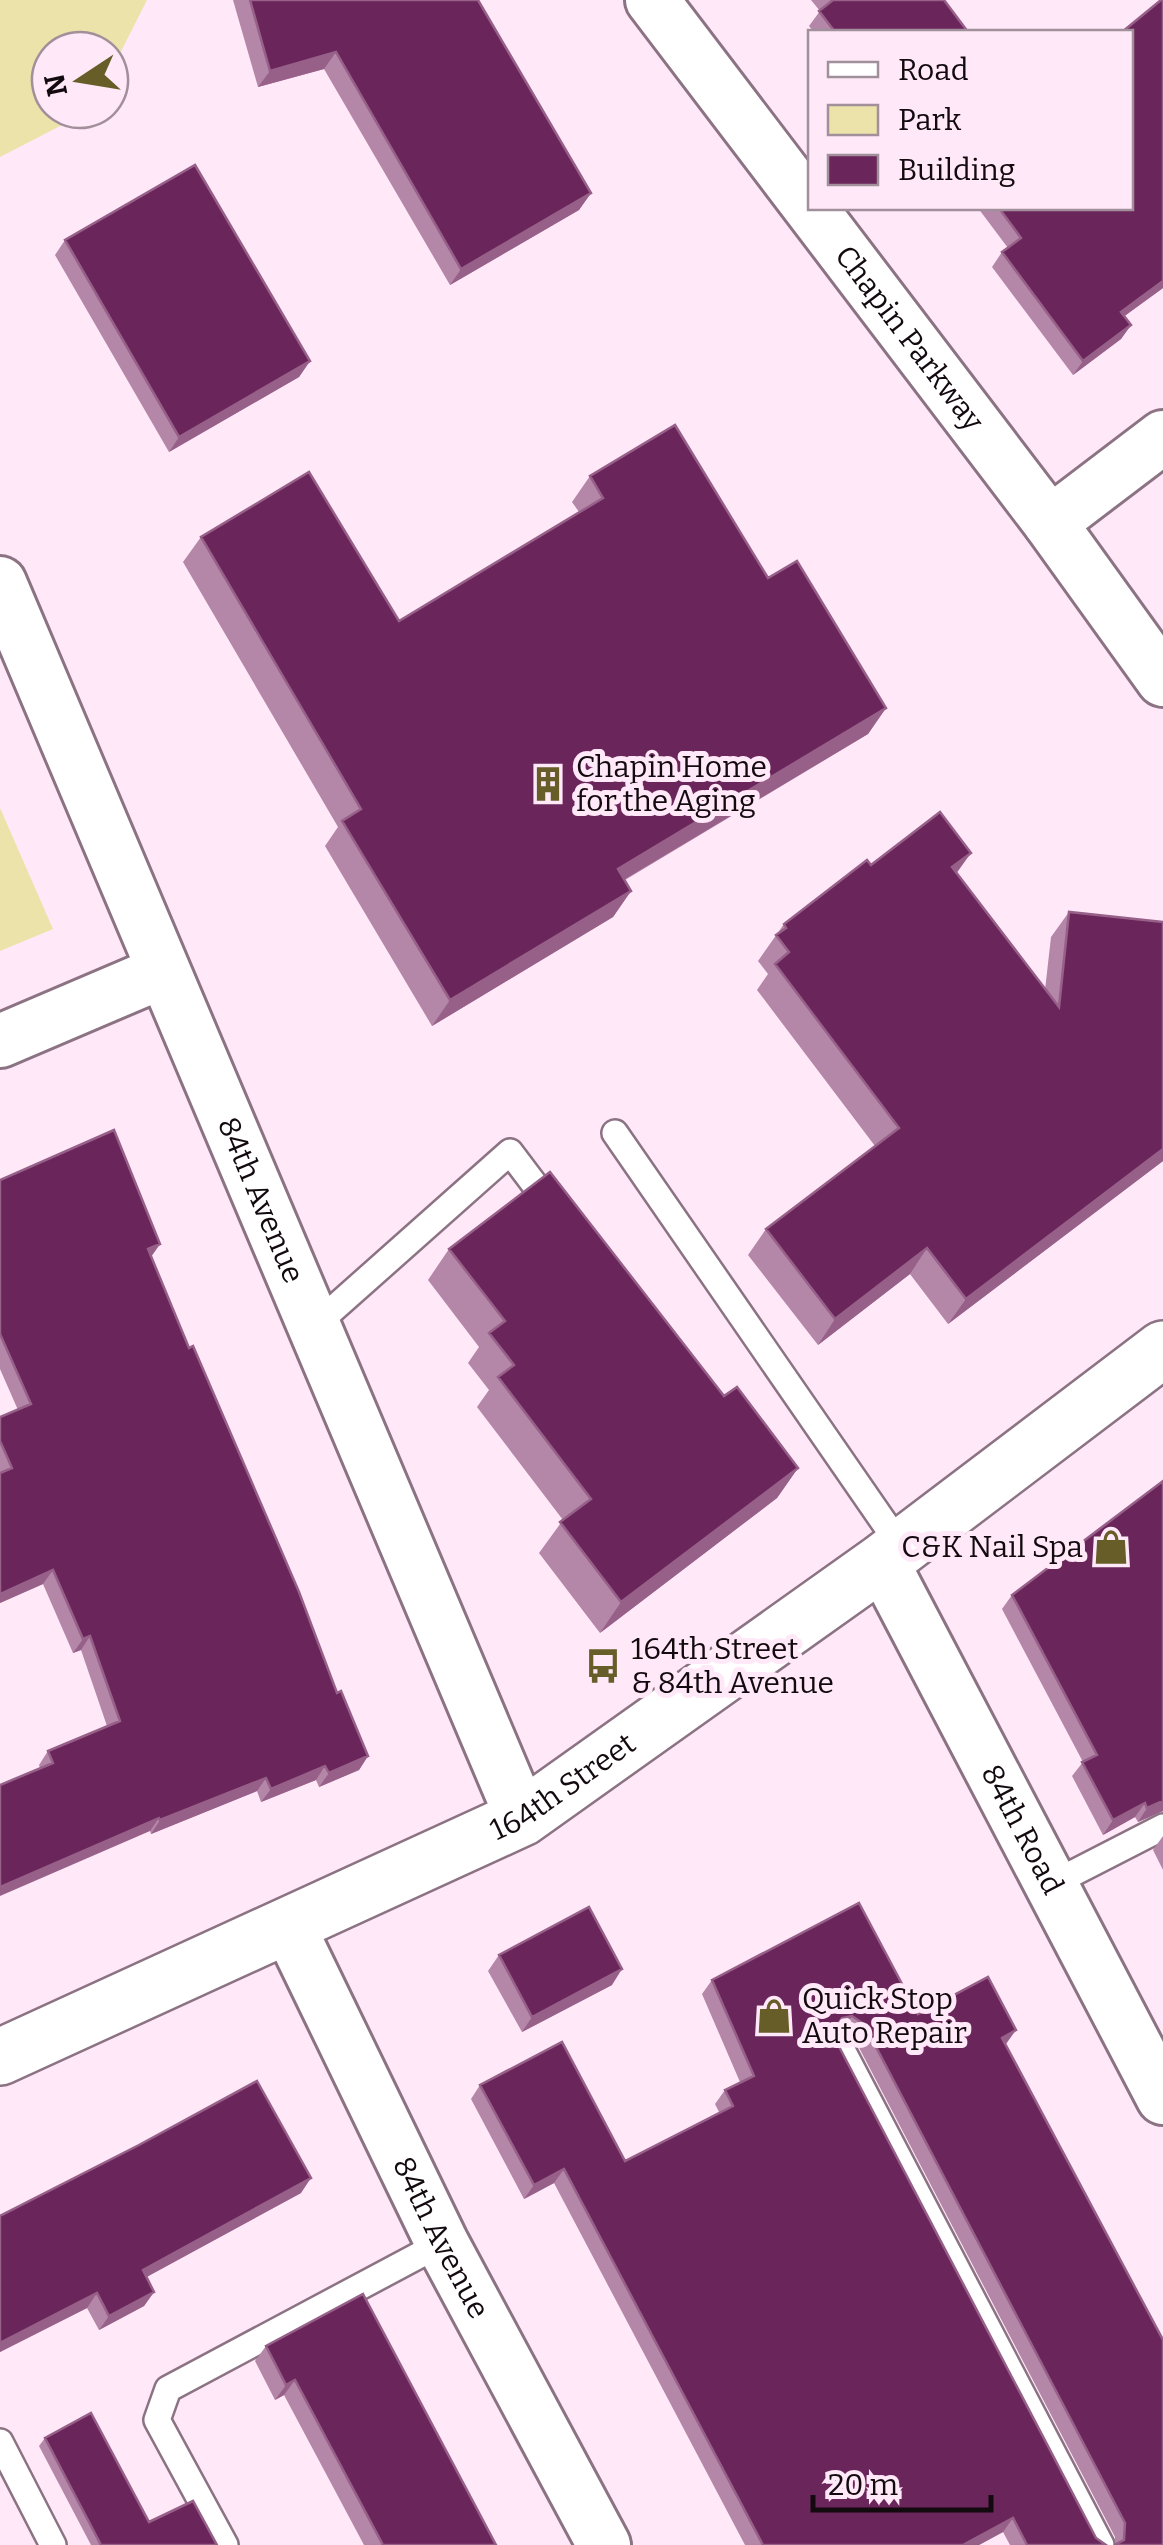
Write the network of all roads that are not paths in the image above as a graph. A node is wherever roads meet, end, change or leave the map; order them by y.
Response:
1 (652, 0) edge
2 (808, 205) edge
3 (812, 210) edge
4 (1163, 437) edge
5 (1050, 523) junction
6 (0, 583) edge
7 (1163, 680) edge
8 (162, 972) junction
9 (0, 1041) edge
10 (615, 1133) dead end
11 (567, 1226) edge
12 (314, 1327) junction
13 (1163, 1349) edge
14 (892, 1555) junction
15 (522, 1818) junction
16 (1163, 1827) edge
17 (1050, 1884) junction
18 (288, 1925) junction
19 (840, 2046) edge
20 (0, 2057) edge
21 (1163, 2098) edge
22 (442, 2244) junction
23 (0, 2442) edge
24 (53, 2545) edge
25 (225, 2545) edge
26 (604, 2545) edge
27 (1101, 2545) edge

1 - 2 street, Chapin Parkway
3 - 5 street, Chapin Parkway
4 - 5 street
5 - 7 street, Chapin Parkway
6 - 8 street, 84th Avenue
8 - 9 street
8 - 12 street, 84th Avenue
10 - 14 lane
11 - 12 lane
12 - 15 street, 84th Avenue
13 - 14 street, 164th Street
14 - 15 street, 164th Street
14 - 17 street, 84th Road
15 - 18 street, 164th Street
16 - 17 lane
17 - 21 street, 84th Road
18 - 20 street, 164th Street
18 - 22 street, 84th Avenue
19 - 27 lane
22 - 25 lane
22 - 26 street, 84th Avenue
23 - 24 lane

